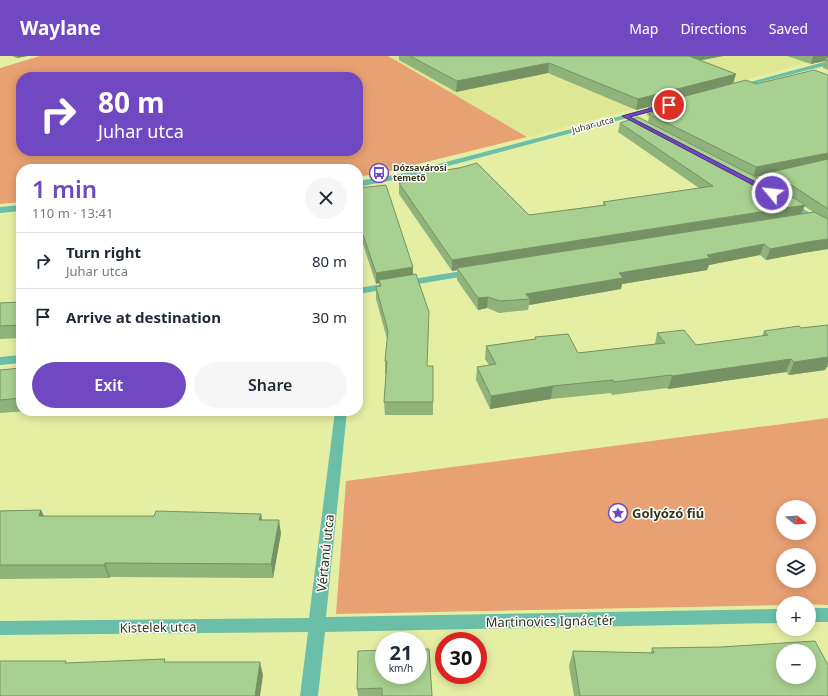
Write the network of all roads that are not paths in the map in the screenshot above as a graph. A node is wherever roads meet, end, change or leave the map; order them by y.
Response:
1 (828, 63) edge
2 (727, 89) edge
3 (669, 105) edge
4 (625, 116) junction
5 (639, 124) edge
6 (790, 174) edge
7 (363, 183) edge
8 (764, 189) edge
9 (782, 198) edge
10 (16, 208) edge
11 (0, 210) edge
12 (812, 218) junction
13 (797, 220) edge
14 (828, 228) edge
15 (483, 270) edge
16 (363, 290) edge
17 (16, 359) edge
18 (0, 361) edge
19 (340, 416) edge
20 (816, 615) edge
21 (828, 615) edge
22 (776, 616) edge
23 (316, 625) junction
24 (0, 628) edge
25 (309, 696) edge

1 - 2 street
3 - 4 street, Juhar utca
4 - 5 street
4 - 7 street, Juhar utca
6 - 8 street
9 - 12 street
10 - 11 street
12 - 13 street
12 - 14 street
15 - 16 street
17 - 18 street
19 - 23 street, Vértanú utca
20 - 21 street
22 - 23 street, Martinovics Ignác tér
23 - 24 street, Kistelek utca
23 - 25 street, Vértanú utca

